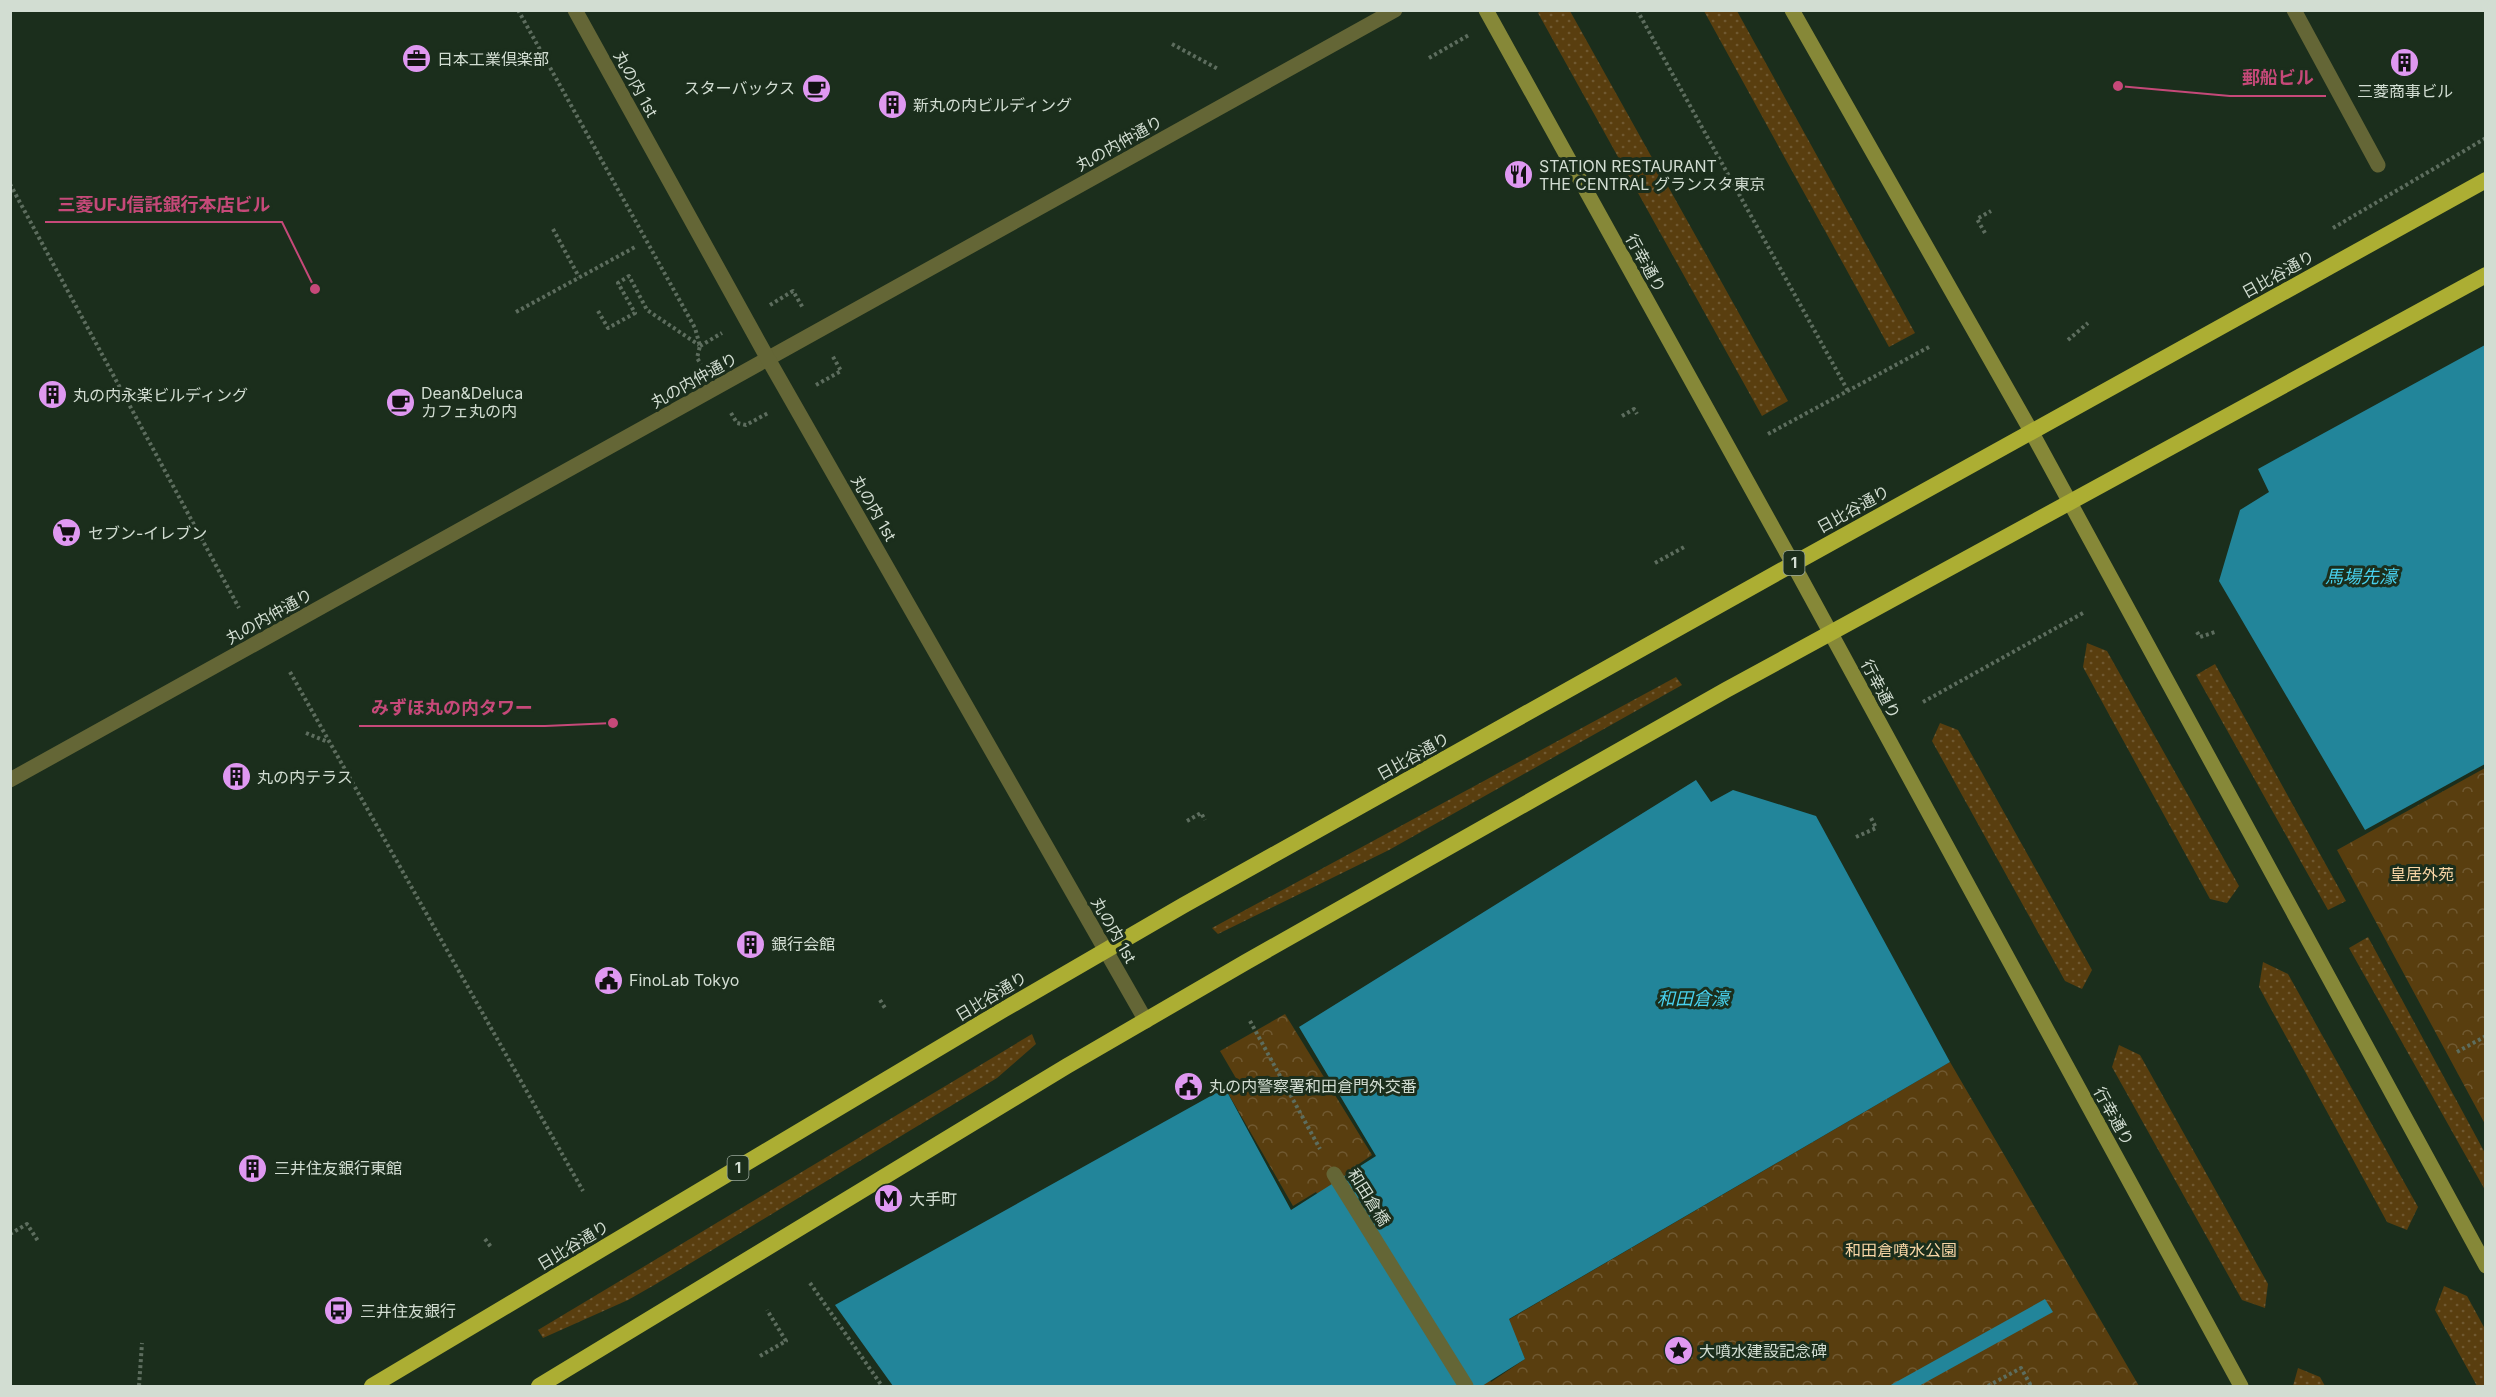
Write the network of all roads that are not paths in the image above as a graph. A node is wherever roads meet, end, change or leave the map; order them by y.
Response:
1 (575, 10) edge
2 (1395, 10) edge
3 (1486, 10) edge
4 (1792, 10) edge
5 (2294, 10) edge
6 (2378, 165) dead end
7 (2486, 180) edge
8 (2486, 275) edge
9 (768, 359) junction
10 (2031, 431) junction
11 (2069, 502) junction
12 (1793, 564) junction
13 (1830, 634) junction
14 (10, 780) edge
15 (1105, 951) junction
16 (1146, 1021) junction
17 (1334, 1174) road end
18 (2486, 1266) edge
19 (372, 1386) edge
20 (539, 1386) edge
21 (1466, 1386) edge
22 (2241, 1386) edge

1 - 9 street, 丸の内 1st
2 - 9 street, 丸の内仲通り
3 - 12 main road, 行幸通り
4 - 10 main road
5 - 6 street
7 - 10 highway, 日比谷通り / 1
8 - 11 highway
9 - 14 street, 丸の内仲通り
9 - 15 street, 丸の内 1st
10 - 11 main road
10 - 12 highway, 日比谷通り / 1
11 - 13 highway
11 - 18 main road
12 - 13 main road, 行幸通り
12 - 15 highway, 日比谷通り / 1
13 - 16 highway
13 - 22 main road, 行幸通り
15 - 16 street, 丸の内 1st
15 - 19 highway, 日比谷通り / 1
16 - 20 highway
17 - 21 street, 和田倉橋

